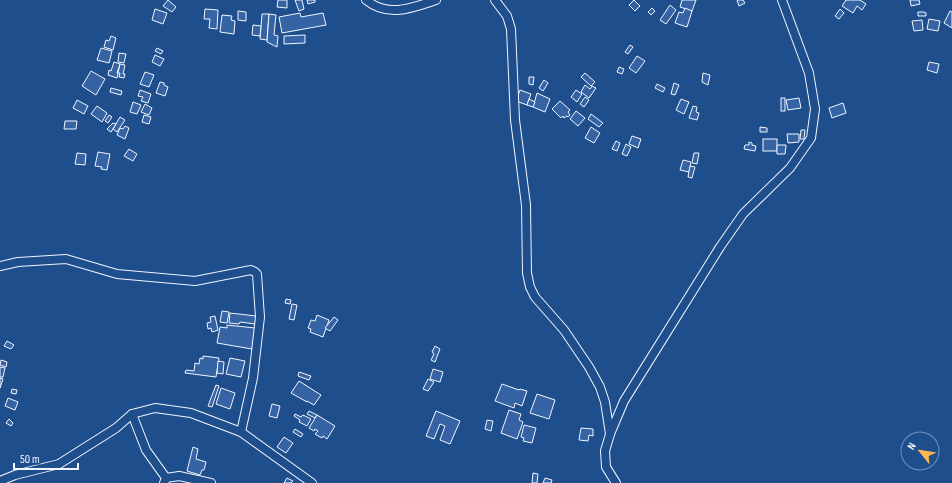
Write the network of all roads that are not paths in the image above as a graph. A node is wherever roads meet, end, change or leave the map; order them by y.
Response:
1 (366, 0) edge
2 (436, 0) edge
3 (495, 0) edge
4 (782, 0) edge
5 (0, 266) edge
6 (132, 414) junction
7 (241, 432) junction
8 (610, 434) junction
9 (165, 480) edge
10 (0, 481) edge
11 (211, 483) edge
12 (312, 483) edge
13 (616, 483) edge

1 - 2 street
3 - 8 street
4 - 8 street
5 - 7 street
6 - 7 street
6 - 9 street
6 - 10 street
7 - 12 street
8 - 13 street
9 - 11 street

